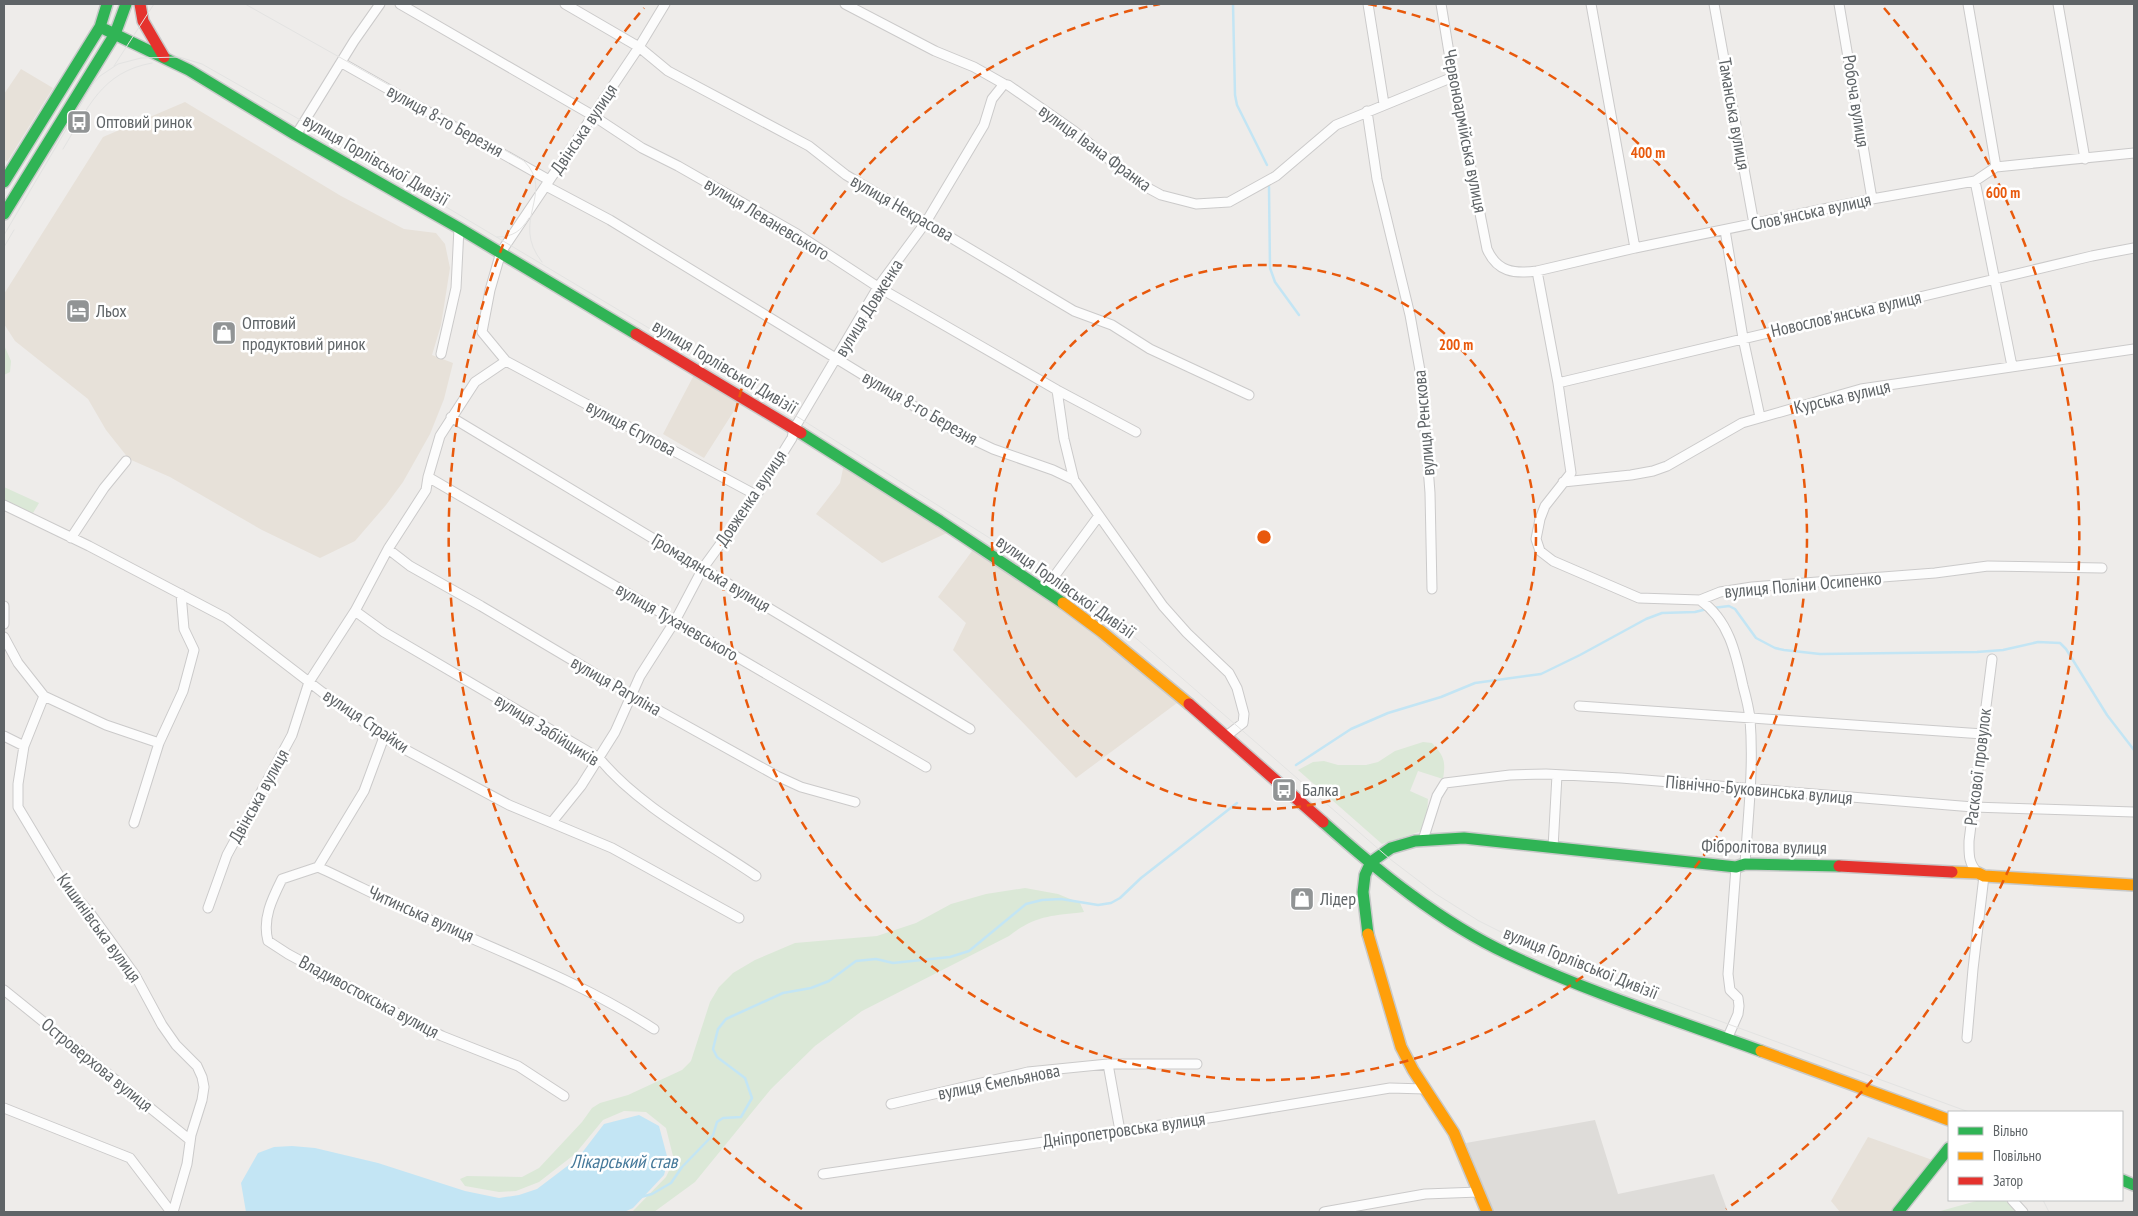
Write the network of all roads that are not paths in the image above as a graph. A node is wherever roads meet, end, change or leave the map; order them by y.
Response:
1 (107, 4) edge
2 (126, 4) edge
3 (140, 4) edge
4 (380, 4) edge
5 (400, 4) edge
6 (565, 4) edge
7 (665, 4) edge
8 (845, 4) edge
9 (1368, 4) edge
10 (1441, 4) edge
11 (1591, 4) edge
12 (1714, 4) edge
13 (1841, 4) edge
14 (1968, 4) edge
15 (2058, 4) edge
16 (100, 27) junction
17 (115, 34) junction
18 (639, 47) junction
19 (164, 56) junction
20 (342, 63) junction
21 (1453, 77) junction
22 (1004, 84) junction
23 (1384, 104) junction
24 (1367, 111) junction
25 (592, 115) junction
26 (296, 135) junction
27 (2134, 153) edge
28 (2085, 159) junction
29 (1996, 167) junction
30 (1975, 181) junction
31 (4, 182) edge
32 (547, 183) junction
33 (1872, 199) junction
34 (4, 214) edge
35 (926, 222) junction
36 (1754, 224) junction
37 (459, 228) junction
38 (1725, 230) junction
39 (1635, 248) junction
40 (2134, 248) edge
41 (501, 252) junction
42 (1491, 258) joint
43 (1537, 271) junction
44 (1996, 280) junction
45 (878, 287) junction
46 (1742, 338) junction
47 (2134, 349) edge
48 (441, 354) dead end
49 (837, 359) junction
50 (506, 361) junction
51 (2012, 366) junction
52 (1558, 383) junction
53 (1057, 390) junction
54 (1249, 395) dead end
55 (451, 417) junction
56 (1760, 418) junction
57 (794, 429) junction
58 (1136, 432) dead end
59 (126, 462) dead end
60 (428, 477) junction
61 (1074, 480) junction
62 (1563, 482) junction
63 (756, 495) junction
64 (4, 505) edge
65 (1098, 517) junction
66 (71, 538) junction
67 (388, 549) junction
68 (703, 568) junction
69 (2102, 568) dead end
70 (1432, 589) dead end
71 (1046, 591) junction
72 (181, 594) junction
73 (1706, 605) junction
74 (4, 606) edge
75 (355, 611) junction
76 (675, 621) junction
77 (4, 624) edge
78 (4, 637) edge
79 (1992, 659) dead end
80 (309, 682) junction
81 (631, 695) junction
82 (44, 696) junction
83 (1579, 706) dead end
84 (1750, 719) junction
85 (970, 729) dead end
86 (1983, 734) junction
87 (4, 736) edge
88 (384, 737) junction
89 (1226, 737) junction
90 (159, 743) junction
91 (24, 746) junction
92 (599, 758) junction
93 (926, 767) dead end
94 (1557, 775) junction
95 (1750, 789) junction
96 (854, 802) dead end
97 (1973, 807) junction
98 (2134, 812) edge
99 (552, 822) junction
100 (134, 823) dead end
101 (1423, 840) junction
102 (1553, 848) junction
103 (1370, 864) junction
104 (1741, 866) junction
105 (318, 867) junction
106 (1981, 874) junction
107 (756, 876) dead end
108 (2134, 885) edge
109 (208, 908) dead end
110 (739, 918) dead end
111 (4, 990) edge
112 (654, 1029) dead end
113 (1967, 1038) dead end
114 (1727, 1039) junction
115 (1108, 1064) junction
116 (1197, 1064) dead end
117 (1425, 1089) junction
118 (564, 1096) dead end
119 (892, 1104) dead end
120 (4, 1108) edge
121 (1948, 1120) edge
122 (1120, 1131) junction
123 (190, 1140) junction
124 (1948, 1149) edge
125 (822, 1174) dead end
126 (1479, 1192) junction
127 (2013, 1201) edge
128 (172, 1212) edge
129 (1324, 1212) edge
130 (1487, 1212) edge
131 (1898, 1212) edge
132 (2023, 1212) edge

1 - 16 main road
2 - 17 main road
3 - 19 main road
4 - 20 street
5 - 25 street, вулиця Леваневського
6 - 18 street, вулиця Некрасова
7 - 18 street, Двінська вулиця
8 - 22 street, вулиця Івана Франка
9 - 23 street
10 - 21 street, Червоноармійська вулиця
11 - 39 street
12 - 36 street, Таманська вулиця
13 - 33 street, Робоча вулиця
14 - 29 street
15 - 28 street
16 - 17 main road, вулиця Горлівської Дивізії
16 - 31 main road
17 - 19 main road, вулиця Горлівської Дивізії
17 - 34 main road
18 - 25 street, Двінська вулиця
18 - 35 street, вулиця Некрасова
19 - 26 main road, вулиця Горлівської Дивізії
20 - 26 street
20 - 32 street, вулиця 8-го Березня
21 - 23 street, вулиця Івана Франка
21 - 42 street, Червоноармійська вулиця
22 - 24 street, вулиця Івана Франка
22 - 35 street, вулиця Довженка
23 - 24 street, вулиця Івана Франка
24 - 70 street, вулиця Ренскова
25 - 32 street, Двінська вулиця
25 - 45 street, вулиця Леваневського
26 - 37 main road, вулиця Горлівської Дивізії
27 - 28 street, Слов'янська вулиця
28 - 29 street, Слов'янська вулиця
29 - 30 street, Слов'янська вулиця
30 - 33 street, Слов'янська вулиця
30 - 44 street
32 - 41 street, Двінська вулиця
32 - 49 street, вулиця 8-го Березня
33 - 36 street, Слов'янська вулиця
35 - 45 street, вулиця Довженка
35 - 54 street, вулиця Некрасова
36 - 38 street, Слов'янська вулиця
37 - 41 main road, вулиця Горлівської Дивізії
37 - 48 street
38 - 39 street, Слов'янська вулиця
38 - 46 street
39 - 43 street, Слов'янська вулиця
40 - 44 street, Новослов'янська вулиця
41 - 50 street, Двінська вулиця
41 - 57 main road, вулиця Горлівської Дивізії
42 - 43 street, Слов'янська вулиця
43 - 52 street, вулиця Поліни Осипенко
44 - 46 street, Новослов'янська вулиця
44 - 51 street
45 - 49 street, вулиця Довженка
45 - 53 street, вулиця Леваневського
46 - 52 street, Новослов'янська вулиця
46 - 56 street
47 - 51 street, Курська вулиця
49 - 57 street, вулиця Довженка
49 - 61 street, вулиця 8-го Березня
50 - 55 street, Двінська вулиця
50 - 63 street, вулиця Єгупова
51 - 56 street, Курська вулиця
52 - 62 street, вулиця Поліни Осипенко
53 - 58 street, вулиця Леваневського
53 - 61 street
55 - 60 street, Двінська вулиця
55 - 68 street, Громадянська вулиця
56 - 62 street, Курська вулиця
57 - 63 street, Довженка вулиця
57 - 71 main road, вулиця Горлівської Дивізії
59 - 66 street
60 - 67 street, Двінська вулиця
60 - 76 street, вулиця Тухачевського
61 - 65 street
62 - 73 street, вулиця Поліни Осипенко
63 - 68 street, Довженка вулиця
64 - 66 street, вулиця Страйки
65 - 71 street
65 - 89 street
66 - 72 street, вулиця Страйки
67 - 75 street, Двінська вулиця
67 - 81 street, вулиця Рагуліна
68 - 76 street, Довженка вулиця
68 - 85 street, Громадянська вулиця
69 - 73 street, вулиця Поліни Осипенко
71 - 89 main road, вулиця Горлівської Дивізії
72 - 80 street, вулиця Страйки
72 - 90 street
73 - 84 street
74 - 77 street
75 - 80 street, Двінська вулиця
75 - 92 street, вулиця Забійщиків
76 - 81 street, Довженка вулиця
76 - 93 street, вулиця Тухачевського
78 - 82 street
79 - 86 street, Раскової провулок
80 - 88 street, вулиця Страйки
80 - 109 street, Двінська вулиця
81 - 92 street, Довженка вулиця
81 - 96 street, вулиця Рагуліна
82 - 90 street
82 - 91 street, Кишинівська вулиця
83 - 84 street
84 - 86 street
84 - 95 street
86 - 97 street, Раскової провулок
87 - 91 street
88 - 99 street, вулиця Страйки
88 - 105 street
89 - 103 main road, вулиця Горлівської Дивізії
90 - 100 street
91 - 123 street, Кишинівська вулиця
92 - 99 street, Довженка вулиця
92 - 107 street, вулиця Забійщиків
94 - 95 street, Північно-Буковинська вулиця
94 - 101 street, Північно-Буковинська вулиця
94 - 102 street
95 - 97 street, Північно-Буковинська вулиця
95 - 104 street
97 - 98 street, Північно-Буковинська вулиця
97 - 106 street, Раскової провулок
99 - 110 street, вулиця Страйки
101 - 102 main road, Фібролітова вулиця
101 - 103 main road, Фібролітова вулиця
102 - 104 main road, Фібролітова вулиця
103 - 114 main road, вулиця Горлівської Дивізії
103 - 117 main road
104 - 106 main road, Фібролітова вулиця
104 - 114 street
105 - 112 street, Читинська вулиця
105 - 118 street, Владивостокська вулиця
106 - 108 main road, Фібролітова вулиця
106 - 113 street
111 - 123 street, Островерхова вулиця
114 - 121 main road, вулиця Горлівської Дивізії
115 - 116 street, вулиця Ємельянова
115 - 119 street, вулиця Ємельянова
115 - 122 street
117 - 122 street, Дніпропетровська вулиця
117 - 126 main road
120 - 128 street
122 - 125 street, Дніпропетровська вулиця
123 - 128 street, Кишинівська вулиця
124 - 131 main road
126 - 129 street
126 - 130 main road
127 - 132 street

